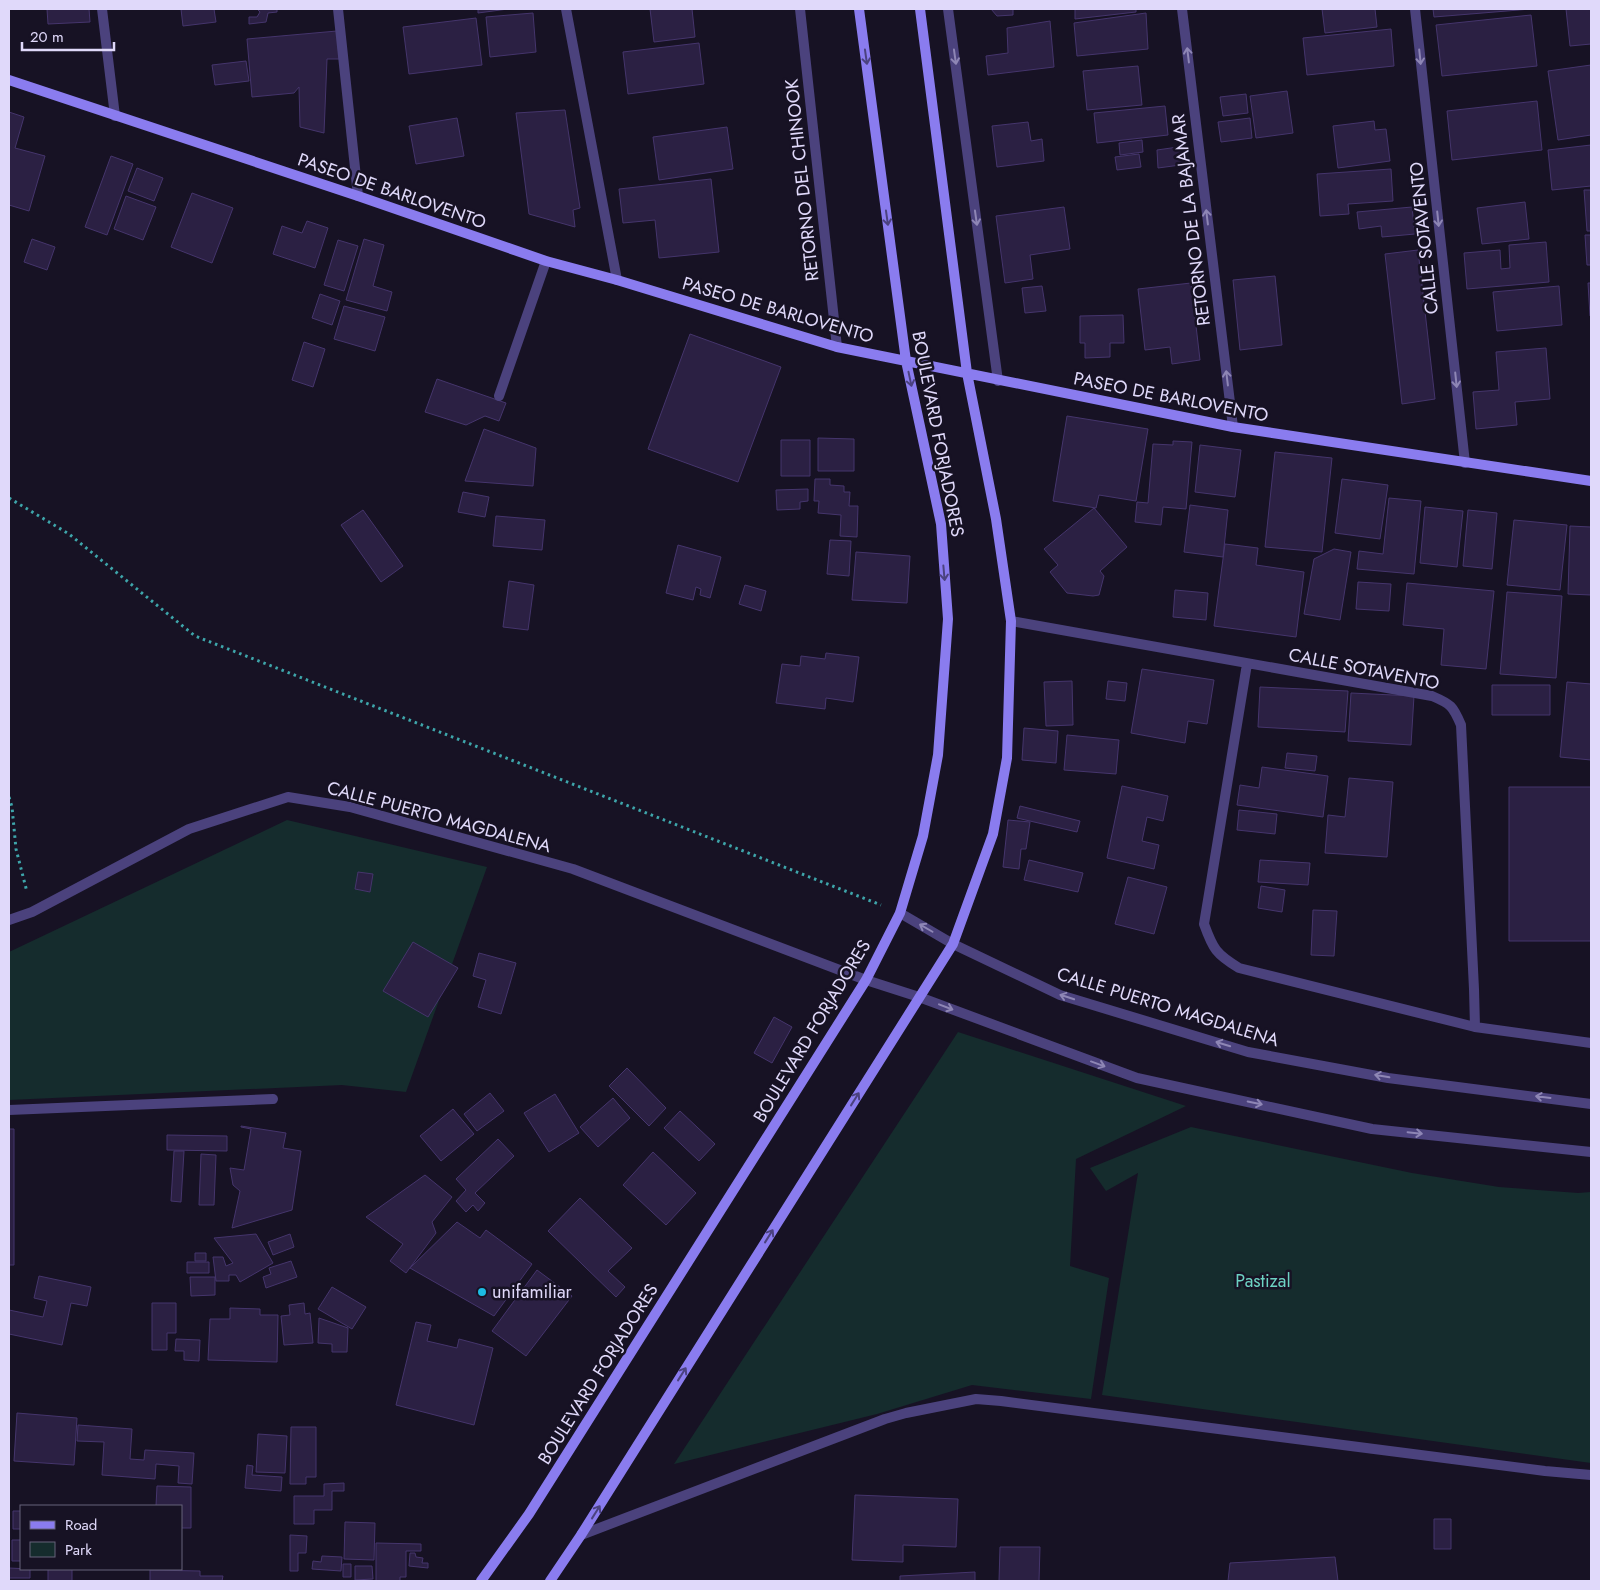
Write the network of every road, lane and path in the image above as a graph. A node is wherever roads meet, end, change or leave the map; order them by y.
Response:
1 (102, 9) edge
2 (338, 9) edge
3 (566, 9) edge
4 (800, 9) edge
5 (859, 9) edge
6 (920, 9) edge
7 (948, 9) edge
8 (1182, 9) edge
9 (1415, 9) edge
10 (9, 80) edge
11 (115, 116) junction
12 (358, 196) junction
13 (546, 261) junction
14 (617, 280) junction
15 (837, 348) junction
16 (906, 361) junction
17 (968, 373) junction
18 (998, 381) junction
19 (498, 396) dead end
20 (1232, 426) junction
21 (1465, 463) junction
22 (1591, 481) edge
23 (9, 498) edge
24 (1011, 621) junction
25 (1247, 664) junction
26 (9, 797) edge
27 (32, 912) junction
28 (900, 913) junction
29 (9, 920) edge
30 (953, 944) junction
31 (866, 980) junction
32 (919, 997) junction
33 (1474, 1027) junction
34 (1591, 1043) edge
35 (273, 1099) dead end
36 (1591, 1104) edge
37 (9, 1110) edge
38 (1591, 1152) edge
39 (1591, 1474) edge
40 (581, 1535) junction
41 (481, 1581) edge
42 (550, 1581) edge

1 - 11 street
2 - 12 street
3 - 14 street
4 - 15 street, RETORNO DEL CHINOOK
5 -> 16 main road, BOULEVARD FORJADORES
6 - 17 main road
7 -> 18 street
20 -> 8 street, RETORNO DE LA BAJAMAR
9 -> 21 street, CALLE SOTAVENTO
10 - 11 main road, PASEO DE BARLOVENTO
11 - 12 main road, PASEO DE BARLOVENTO
12 - 13 main road, PASEO DE BARLOVENTO
13 - 14 main road, PASEO DE BARLOVENTO
13 - 19 street
14 - 15 main road, PASEO DE BARLOVENTO
15 - 16 main road, PASEO DE BARLOVENTO
16 - 17 main road, PASEO DE BARLOVENTO
16 -> 28 main road, BOULEVARD FORJADORES
17 - 18 main road, PASEO DE BARLOVENTO
17 - 24 main road
18 - 20 main road, PASEO DE BARLOVENTO
20 - 21 main road, PASEO DE BARLOVENTO
21 - 22 main road, PASEO DE BARLOVENTO
23 - 28 path
24 - 25 street, CALLE SOTAVENTO
24 - 30 main road
25 - 33 street, CALLE SOTAVENTO
25 - 33 street
26 - 27 path
27 - 29 street, CALLE PUERTO MAGDALENA
27 - 31 street, CALLE PUERTO MAGDALENA
30 -> 28 street, CALLE PUERTO MAGDALENA
28 - 31 main road, BOULEVARD FORJADORES
30 - 32 main road
36 -> 30 street, CALLE PUERTO MAGDALENA
31 - 32 street, CALLE PUERTO MAGDALENA
31 - 41 main road, BOULEVARD FORJADORES
32 -> 38 street, CALLE PUERTO MAGDALENA
40 -> 32 main road
33 - 34 street
35 - 37 street
39 - 40 street
40 - 42 main road

